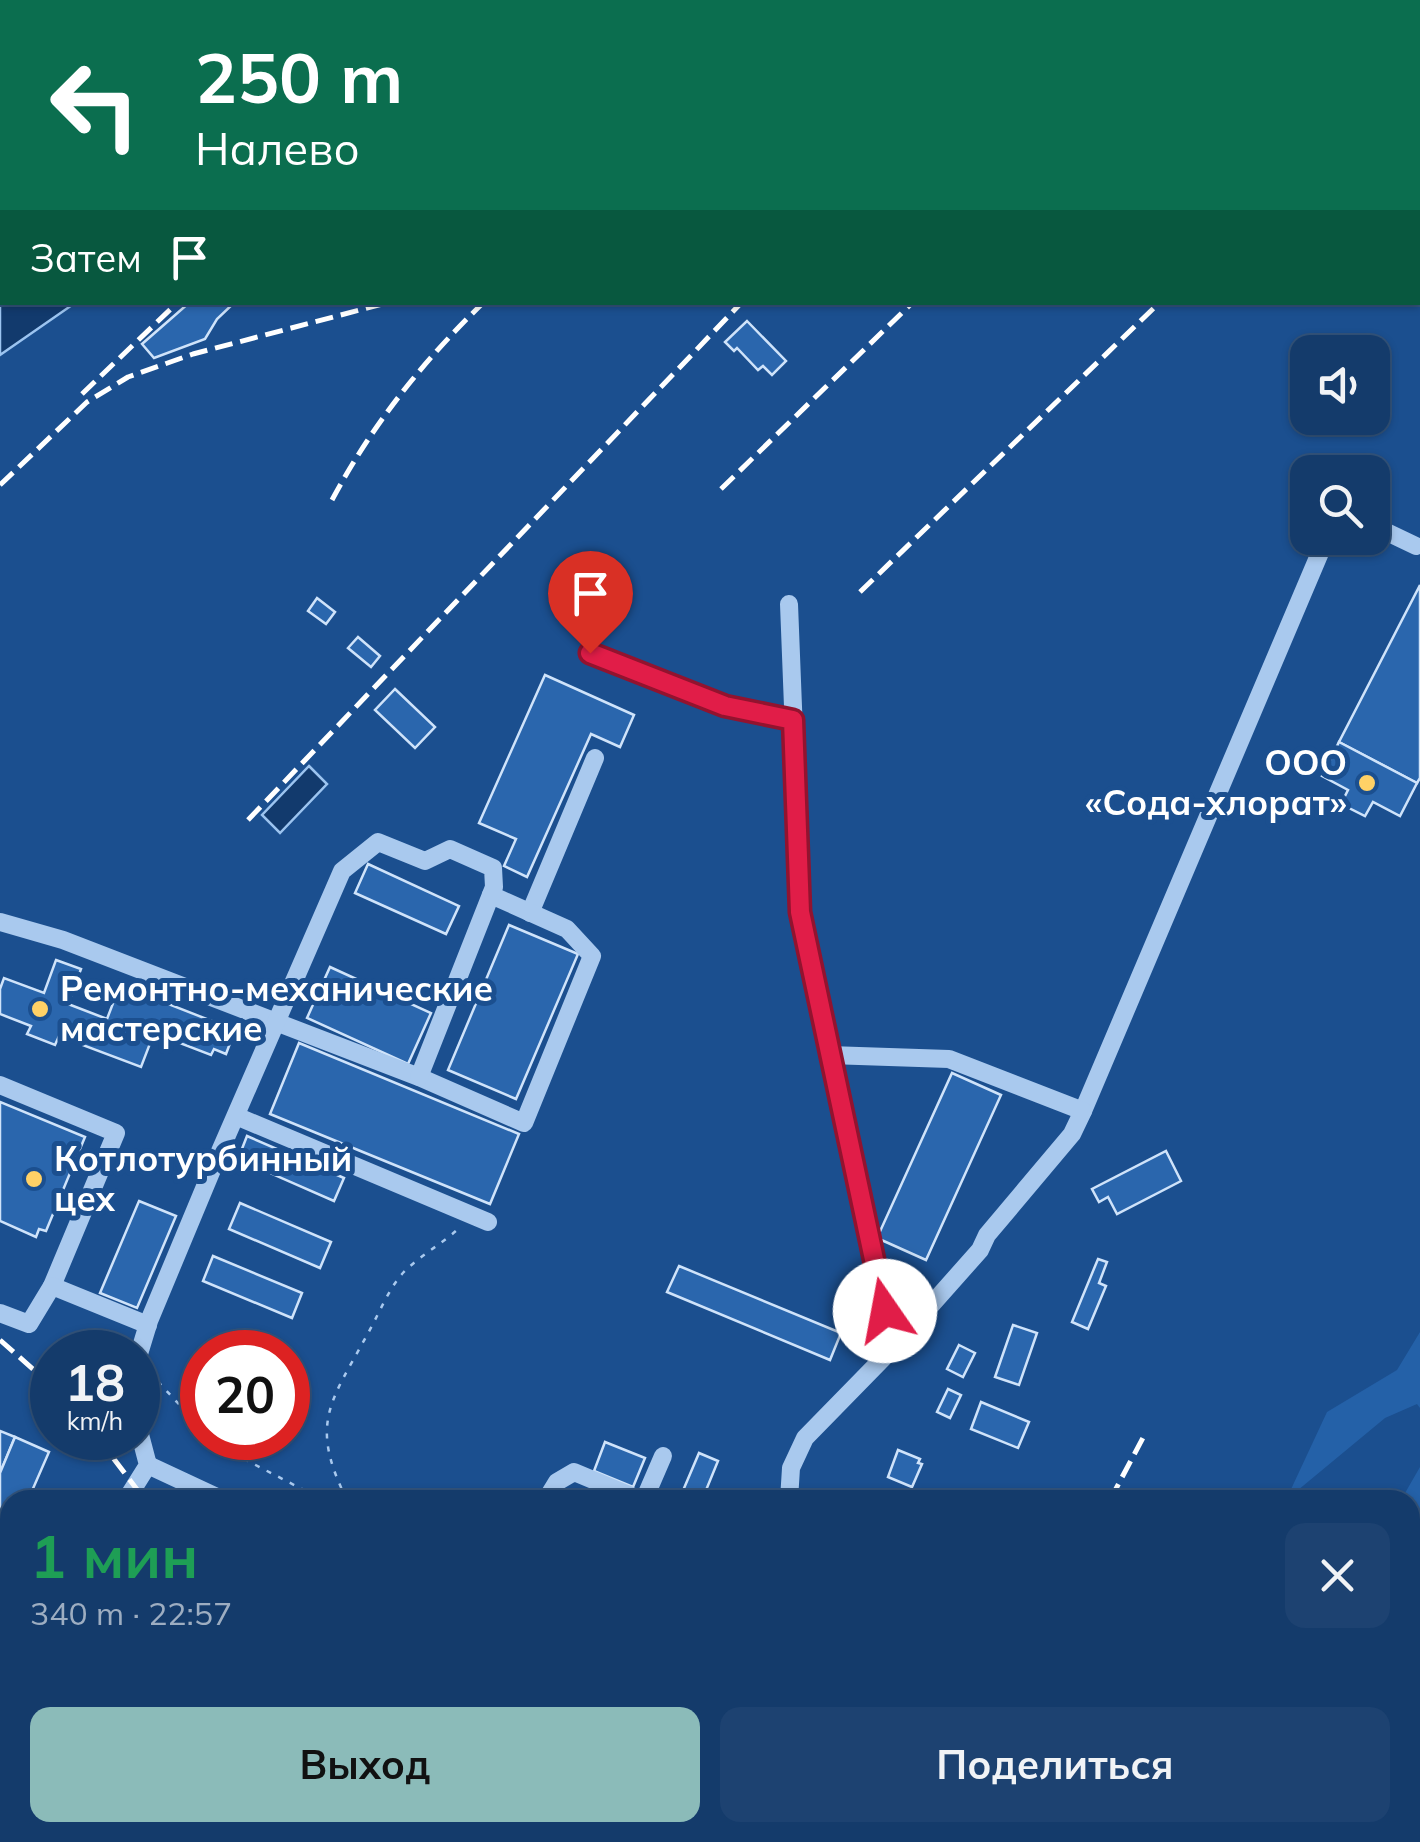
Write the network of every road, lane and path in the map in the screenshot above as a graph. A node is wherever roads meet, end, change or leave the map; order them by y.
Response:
1 (1390, 534) edge
2 (1416, 546) dead end
3 (1319, 555) edge
4 (789, 604) dead end
5 (590, 653) dead end
6 (793, 720) junction
7 (595, 758) dead end
8 (490, 895) junction
9 (530, 912) junction
10 (0, 922) edge
11 (276, 1024) junction
12 (830, 1055) junction
13 (419, 1077) junction
14 (0, 1084) edge
15 (1082, 1111) junction
16 (236, 1116) junction
17 (481, 1219) joint
18 (52, 1286) junction
19 (0, 1313) edge
20 (148, 1325) junction
21 (147, 1330) edge
22 (893, 1348) junction
23 (160, 1383) edge
24 (180, 1404) edge
25 (664, 1456) dead end
26 (147, 1460) edge
27 (246, 1460) edge
28 (148, 1465) junction
29 (132, 1490) edge
30 (201, 1490) edge
31 (304, 1490) edge
32 (342, 1490) edge
33 (552, 1490) edge
34 (618, 1490) edge
35 (647, 1490) edge
36 (790, 1490) edge

1 - 2 street
3 - 15 street
4 - 6 street
5 - 6 street
6 - 12 street
7 - 9 street
8 - 9 street
8 - 11 street
8 - 13 street
9 - 13 street
10 - 11 street
11 - 13 street
11 - 16 street
12 - 15 street
12 - 22 street
14 - 18 street
15 - 22 street
16 - 17 street
16 - 20 street
17 - 32 path
18 - 19 street
18 - 20 street
20 - 21 street
22 - 36 street
23 - 24 path
25 - 35 street
26 - 28 street
27 - 31 path
28 - 29 street
28 - 30 street
33 - 34 street

